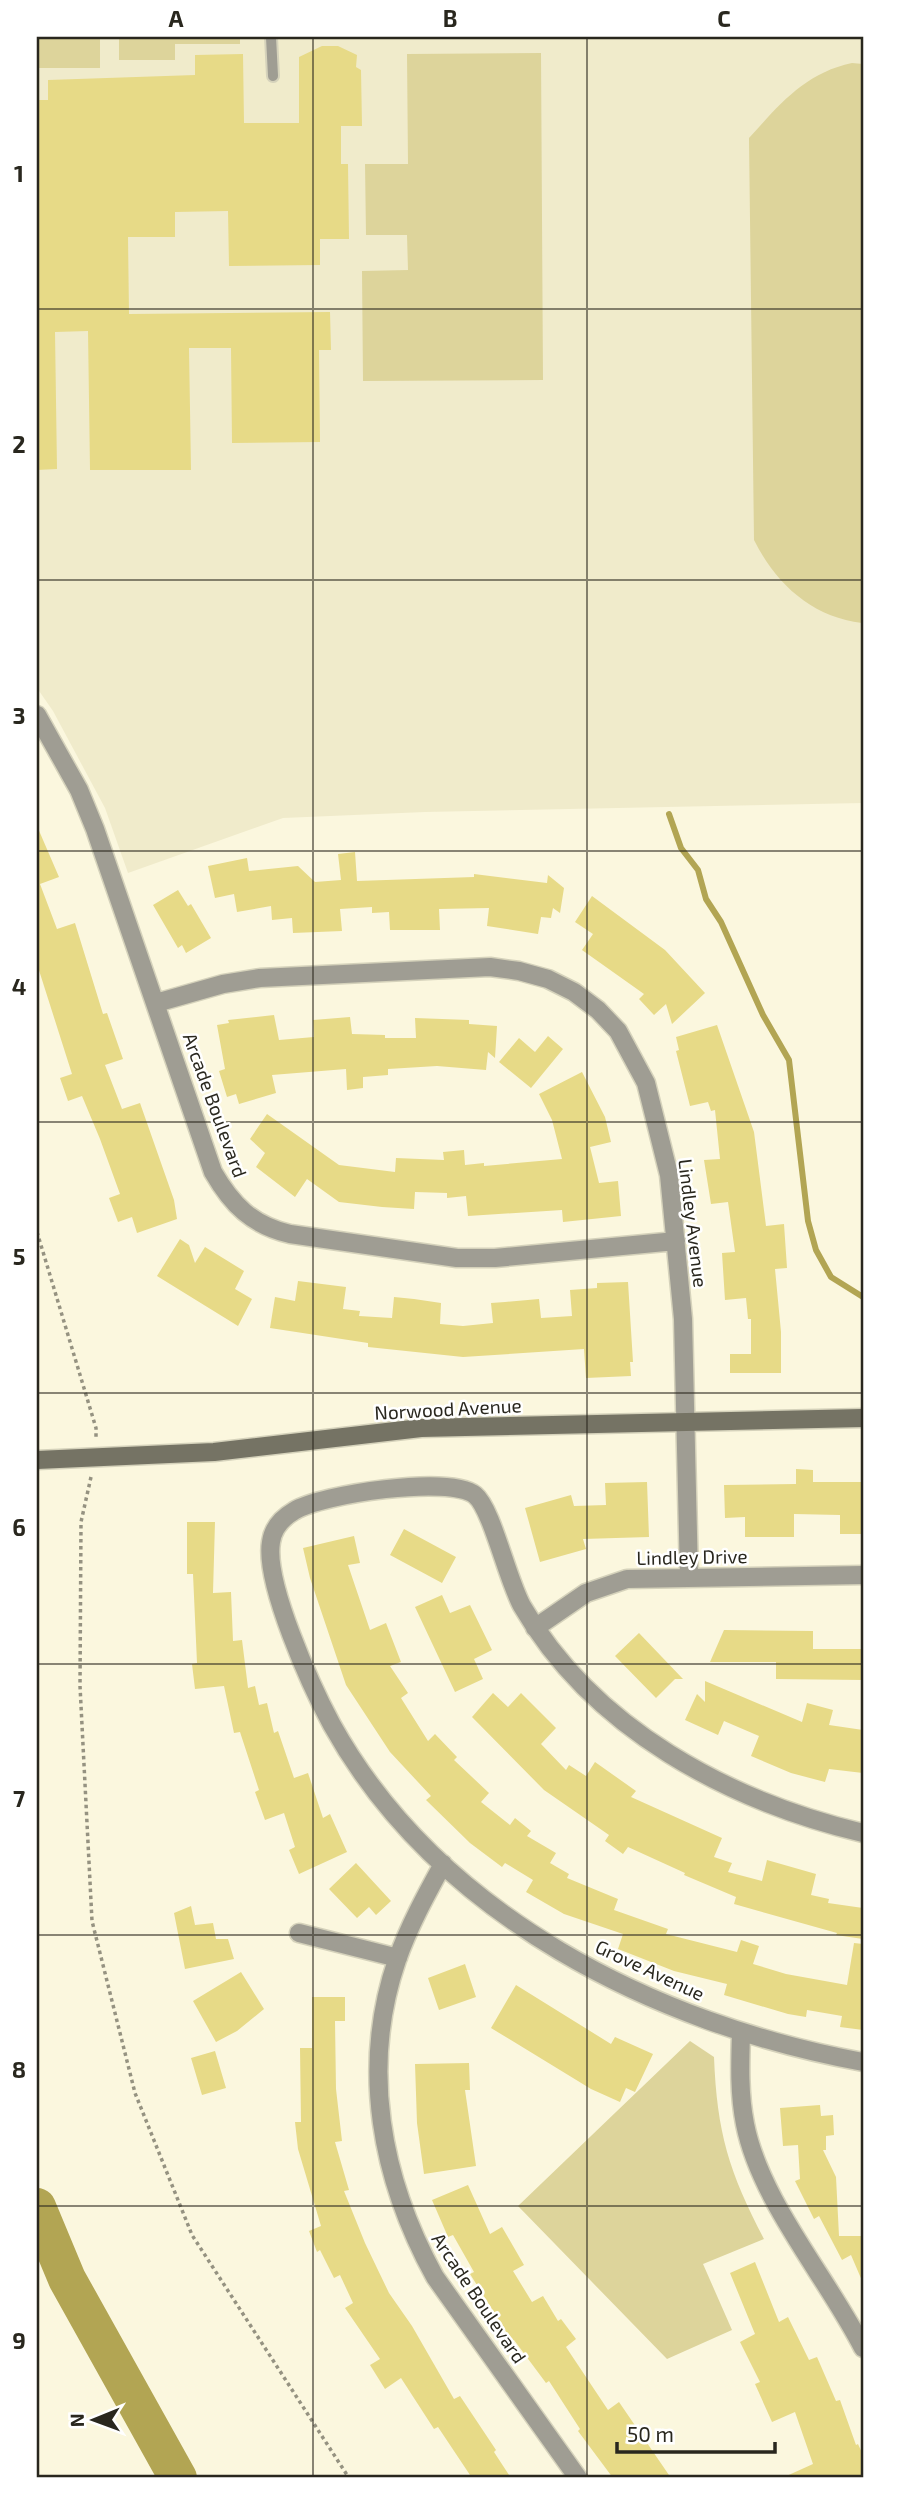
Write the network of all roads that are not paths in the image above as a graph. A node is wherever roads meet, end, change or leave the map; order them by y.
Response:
1 (271, 37) edge
2 (274, 76) dead end
3 (37, 715) edge
4 (156, 1003) junction
5 (676, 1241) junction
6 (863, 1418) edge
7 (686, 1421) junction
8 (37, 1460) edge
9 (863, 1575) edge
10 (689, 1577) junction
11 (535, 1628) junction
12 (863, 1833) edge
13 (443, 1864) junction
14 (299, 1933) dead end
15 (398, 1958) junction
16 (741, 2033) junction
17 (863, 2062) edge
18 (863, 2348) edge
19 (578, 2478) edge

1 - 2 lane
3 - 4 street, Arcade Boulevard
4 - 5 street, Arcade Boulevard
4 - 5 street, Lindley Avenue
5 - 7 street, Lindley Avenue
6 - 7 main road, Norwood Avenue
7 - 8 main road, Norwood Avenue
7 - 10 street, Lindley Avenue
9 - 10 street, Lindley Drive
10 - 11 street, Lindley Drive
11 - 12 street
11 - 13 street
13 - 15 street, Arcade Boulevard
13 - 16 street, Grove Avenue
14 - 15 street
15 - 19 street, Arcade Boulevard
16 - 17 street, Grove Avenue
16 - 18 street

